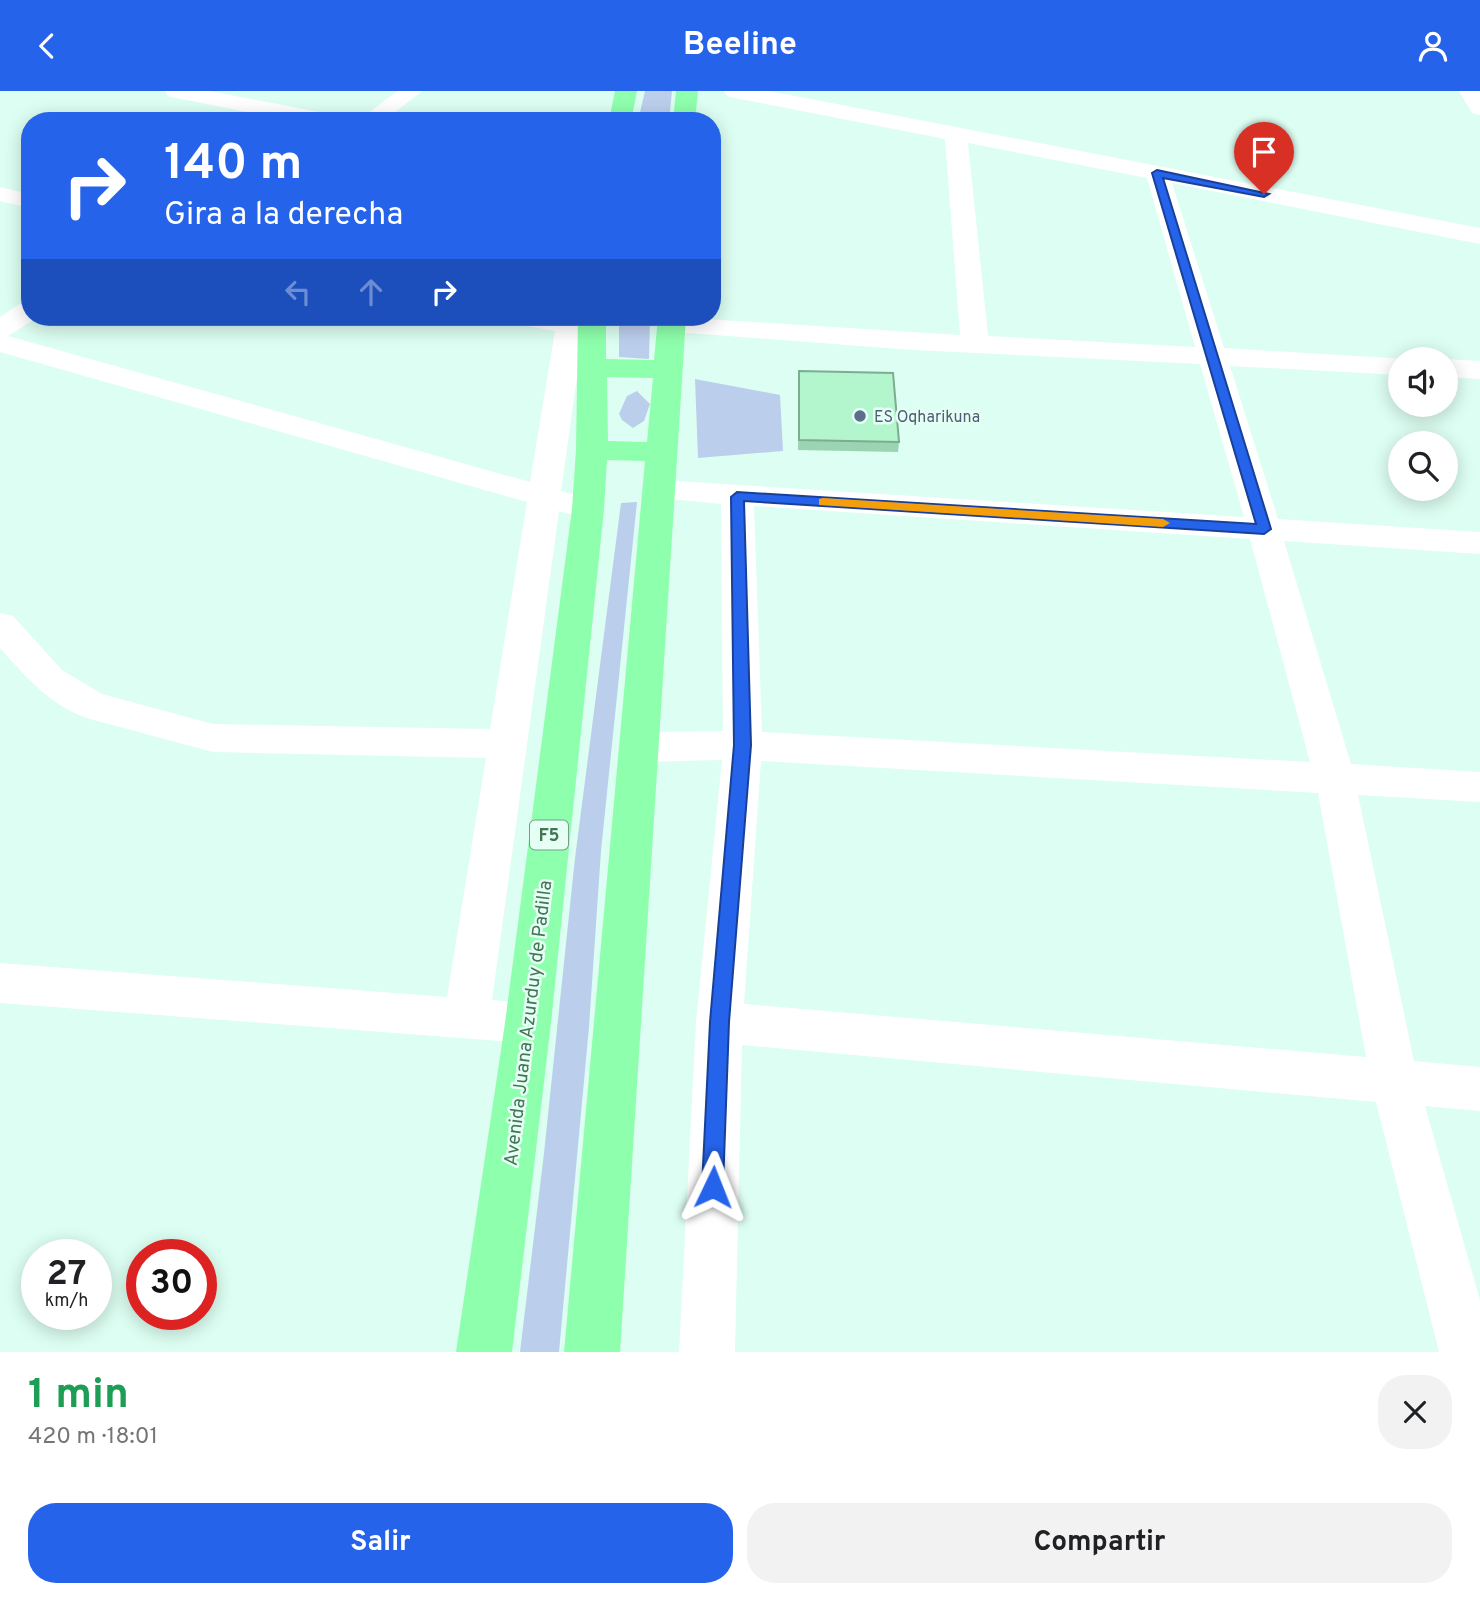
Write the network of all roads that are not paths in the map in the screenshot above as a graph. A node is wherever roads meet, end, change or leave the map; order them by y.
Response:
1 (179, 91) edge
2 (411, 91) edge
3 (626, 91) edge
4 (687, 91) edge
5 (735, 91) edge
6 (1470, 91) edge
7 (1480, 108) edge
8 (284, 112) edge
9 (382, 112) edge
10 (622, 112) edge
11 (685, 112) edge
12 (956, 135) junction
13 (1157, 173) junction
14 (0, 194) edge
15 (21, 199) edge
16 (1480, 236) edge
17 (21, 316) edge
18 (721, 325) edge
19 (580, 326) edge
20 (582, 326) edge
21 (672, 326) edge
22 (0, 330) edge
23 (0, 343) edge
24 (975, 344) junction
25 (1212, 356) junction
26 (1388, 365) edge
27 (593, 368) junction
28 (670, 369) junction
29 (1458, 369) edge
30 (1480, 370) edge
31 (592, 450) junction
32 (662, 471) junction
33 (543, 494) junction
34 (737, 497) junction
35 (587, 509) junction
36 (1264, 529) junction
37 (1480, 543) edge
38 (0, 625) edge
39 (506, 744) junction
40 (743, 745) junction
41 (639, 747) junction
42 (1335, 779) junction
43 (1480, 787) edge
44 (0, 983) edge
45 (467, 1017) junction
46 (719, 1022) junction
47 (528, 1023) junction
48 (1394, 1080) junction
49 (1480, 1089) edge
50 (484, 1352) edge
51 (592, 1352) edge
52 (707, 1352) edge
53 (1467, 1352) edge

1 - 8 street
2 - 9 street
3 - 10 highway
4 - 11 highway
5 - 12 street
6 - 7 street
12 - 13 street
12 - 24 street
13 - 16 street
13 - 25 street
14 - 15 street
17 - 22 street
18 - 24 street
19 - 33 street
20 - 27 highway, Avenida Juana Azurduy de Padilla / F5
21 - 28 highway
23 - 33 street
24 - 25 street
25 - 26 street
25 - 36 street
27 - 28 highway
27 - 31 highway, Avenida Juana Azurduy de Padilla / F5
28 - 32 highway
29 - 30 street
31 - 32 highway
31 - 35 highway, Avenida Juana Azurduy de Padilla / F5
32 - 34 street
32 - 41 highway
33 - 35 street
33 - 39 street
34 - 36 street
34 - 40 street
35 - 47 highway, Avenida Juana Azurduy de Padilla / F5
36 - 37 street
36 - 42 street
38 - 39 street
39 - 45 street
40 - 41 street
40 - 42 street
40 - 46 street
41 - 51 highway
42 - 43 street
42 - 48 street
44 - 45 street
45 - 47 street
46 - 48 street
46 - 52 street
47 - 50 highway, Avenida Juana Azurduy de Padilla / F5
48 - 49 street
48 - 53 street

